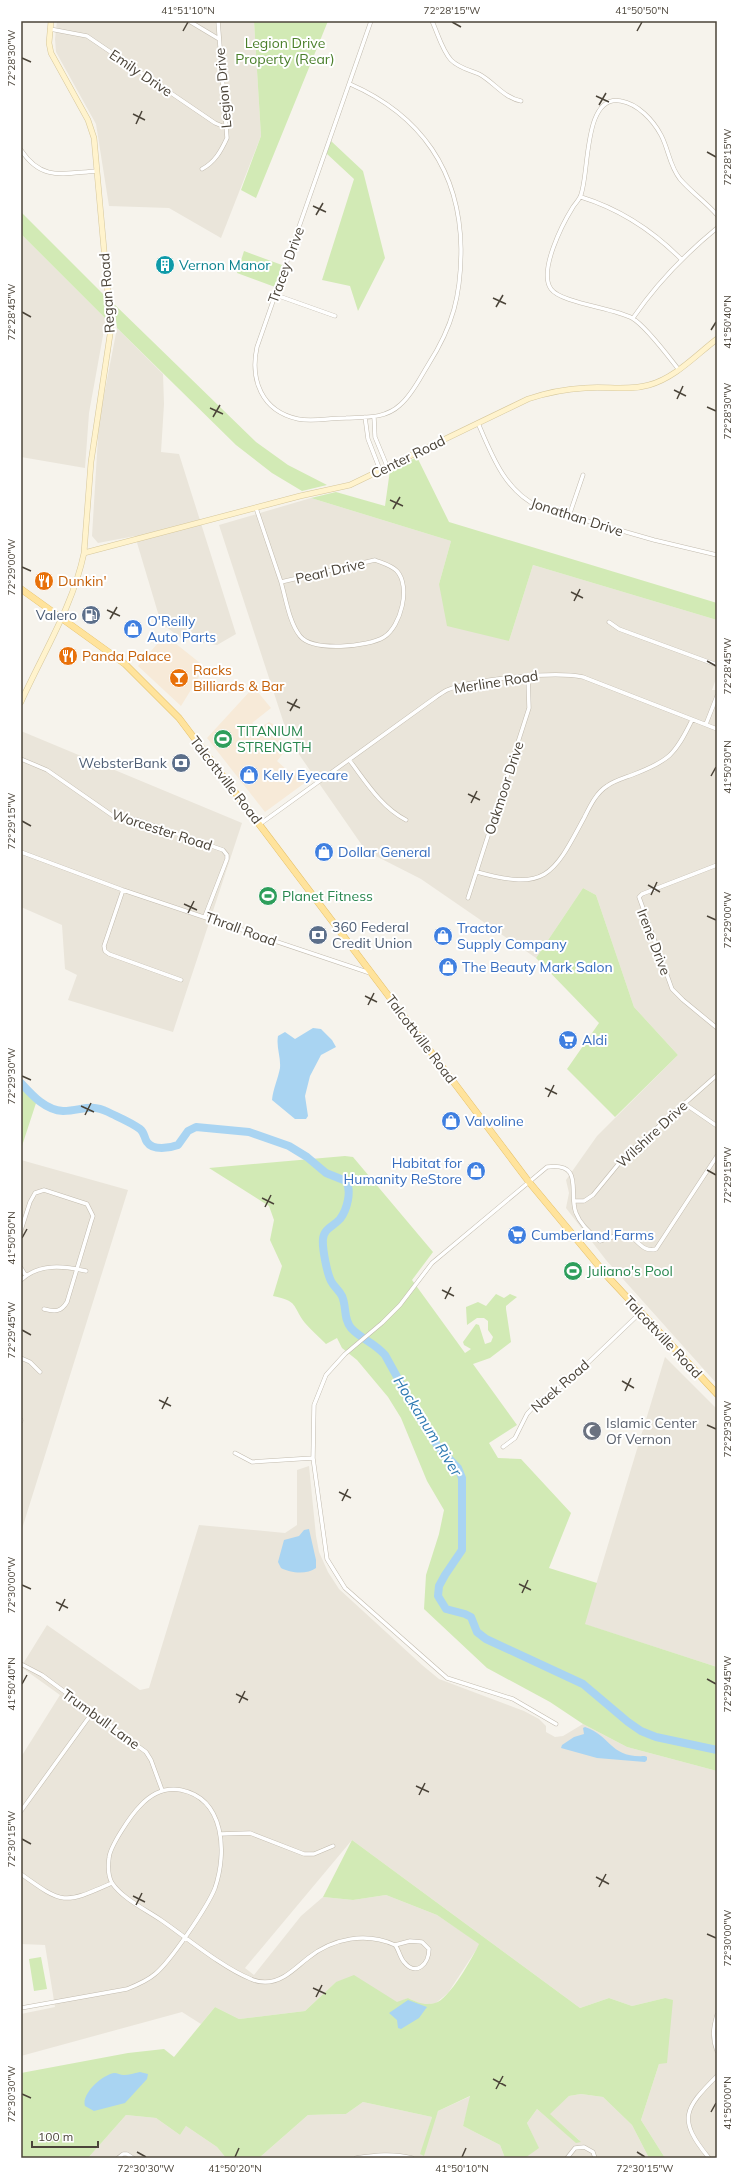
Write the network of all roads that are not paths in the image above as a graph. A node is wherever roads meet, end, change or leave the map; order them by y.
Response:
1 (51, 21) edge
2 (189, 21) edge
3 (218, 21) edge
4 (371, 21) edge
5 (432, 21) edge
6 (50, 29) junction
7 (219, 39) junction
8 (350, 84) junction
9 (521, 100) dead end
10 (227, 128) junction
11 (21, 150) edge
12 (202, 169) dead end
13 (97, 171) junction
14 (581, 197) junction
15 (717, 215) edge
16 (717, 228) edge
17 (681, 259) junction
18 (276, 295) junction
19 (335, 316) dead end
20 (633, 318) junction
21 (717, 339) edge
22 (679, 370) junction
23 (365, 417) junction
24 (374, 417) junction
25 (478, 423) junction
26 (387, 466) junction
27 (380, 470) junction
28 (583, 475) dead end
29 (256, 508) junction
30 (570, 516) junction
31 (84, 553) junction
32 (717, 555) edge
33 (280, 582) junction
34 (21, 589) edge
35 (62, 618) junction
36 (609, 622) dead end
37 (717, 665) edge
38 (528, 676) junction
39 (717, 696) edge
40 (21, 702) edge
41 (692, 720) junction
42 (706, 724) junction
43 (717, 729) edge
44 (21, 759) edge
45 (350, 760) junction
46 (406, 820) dead end
47 (260, 824) junction
48 (21, 852) edge
49 (717, 865) edge
50 (477, 872) junction
51 (124, 890) junction
52 (468, 898) dead end
53 (205, 916) junction
54 (371, 973) junction
55 (181, 980) dead end
56 (717, 1028) edge
57 (717, 1076) edge
58 (685, 1104) junction
59 (717, 1126) edge
60 (717, 1156) edge
61 (529, 1182) junction
62 (574, 1201) junction
63 (21, 1230) edge
64 (21, 1268) edge
65 (78, 1269) junction
66 (86, 1271) dead end
67 (26, 1276) junction
68 (21, 1280) edge
69 (44, 1309) dead end
70 (640, 1313) junction
71 (21, 1358) edge
72 (40, 1372) dead end
73 (717, 1393) edge
74 (503, 1447) dead end
75 (235, 1453) dead end
76 (313, 1458) junction
77 (21, 1664) edge
78 (92, 1713) junction
79 (556, 1724) dead end
80 (162, 1790) junction
81 (21, 1811) edge
82 (220, 1834) junction
83 (333, 1846) dead end
84 (21, 1874) edge
85 (112, 1882) junction
86 (184, 1936) junction
87 (395, 1945) junction
88 (21, 2008) edge
89 (717, 2015) edge
90 (717, 2051) edge
91 (717, 2076) edge
92 (118, 2158) edge
93 (133, 2158) edge
94 (356, 2158) edge
95 (412, 2158) edge
96 (567, 2158) edge
97 (595, 2158) edge
98 (709, 2158) edge

1 - 6 street, Regan Road
2 - 7 street
3 - 7 street, Legion Drive
4 - 8 street, Tracey Drive
5 - 9 street
6 - 10 street, Emily Drive
6 - 13 street, Regan Road
7 - 10 street, Legion Drive
8 - 18 street, Tracey Drive
8 - 24 street
10 - 12 street, Legion Drive
11 - 13 street
13 - 31 street, Regan Road
14 - 15 street
14 - 17 street
14 - 20 street
16 - 17 street
17 - 20 street
18 - 19 street
18 - 23 street, Tracey Drive
20 - 22 street
21 - 22 street, Center Road
22 - 25 street, Center Road
23 - 24 street, Tracey Drive
23 - 27 street
24 - 26 street
25 - 26 street, Center Road
25 - 30 street, Jonathan Drive
26 - 27 street, Center Road
27 - 29 street, Center Road
28 - 30 street
29 - 31 street, Center Road
29 - 33 street, Pearl Drive
30 - 32 street, Jonathan Drive
31 - 35 street, Regan Road
33 - 33 street, Pearl Drive
34 - 35 main road, Talcottville Road
35 - 40 street, Regan Road
35 - 47 main road, Talcottville Road
36 - 37 street
38 - 41 street, Merline Road
38 - 45 street, Merline Road
38 - 50 street, Oakmoor Drive
39 - 42 street
41 - 42 street, Merline Road
41 - 50 street
42 - 43 street, Merline Road
44 - 53 street, Worcester Road
45 - 46 street
45 - 47 street, Merline Road
47 - 54 main road, Talcottville Road
48 - 51 street, Thrall Road
49 - 56 street, Irene Drive
50 - 52 street, Oakmoor Drive
51 - 53 street, Thrall Road
51 - 55 street
53 - 54 street, Thrall Road
54 - 61 main road, Talcottville Road
57 - 58 street, Wilshire Drive
58 - 59 street
58 - 62 street, Wilshire Drive
60 - 62 street
61 - 62 street
61 - 70 main road, Talcottville Road
61 - 76 street
63 - 65 street
64 - 67 street
65 - 66 street
65 - 67 street
65 - 69 street
67 - 68 street
70 - 73 main road, Talcottville Road
70 - 74 street, Naek Road
71 - 72 street
75 - 76 street
76 - 79 street
77 - 78 street, Trumbull Lane
78 - 80 street, Trumbull Lane
78 - 81 street
80 - 82 street
80 - 85 street
82 - 83 street
82 - 86 street
84 - 85 street
85 - 86 street
86 - 87 street
86 - 88 street
87 - 87 street
89 - 90 street
91 - 98 street
92 - 93 street
94 - 95 street
96 - 97 street

